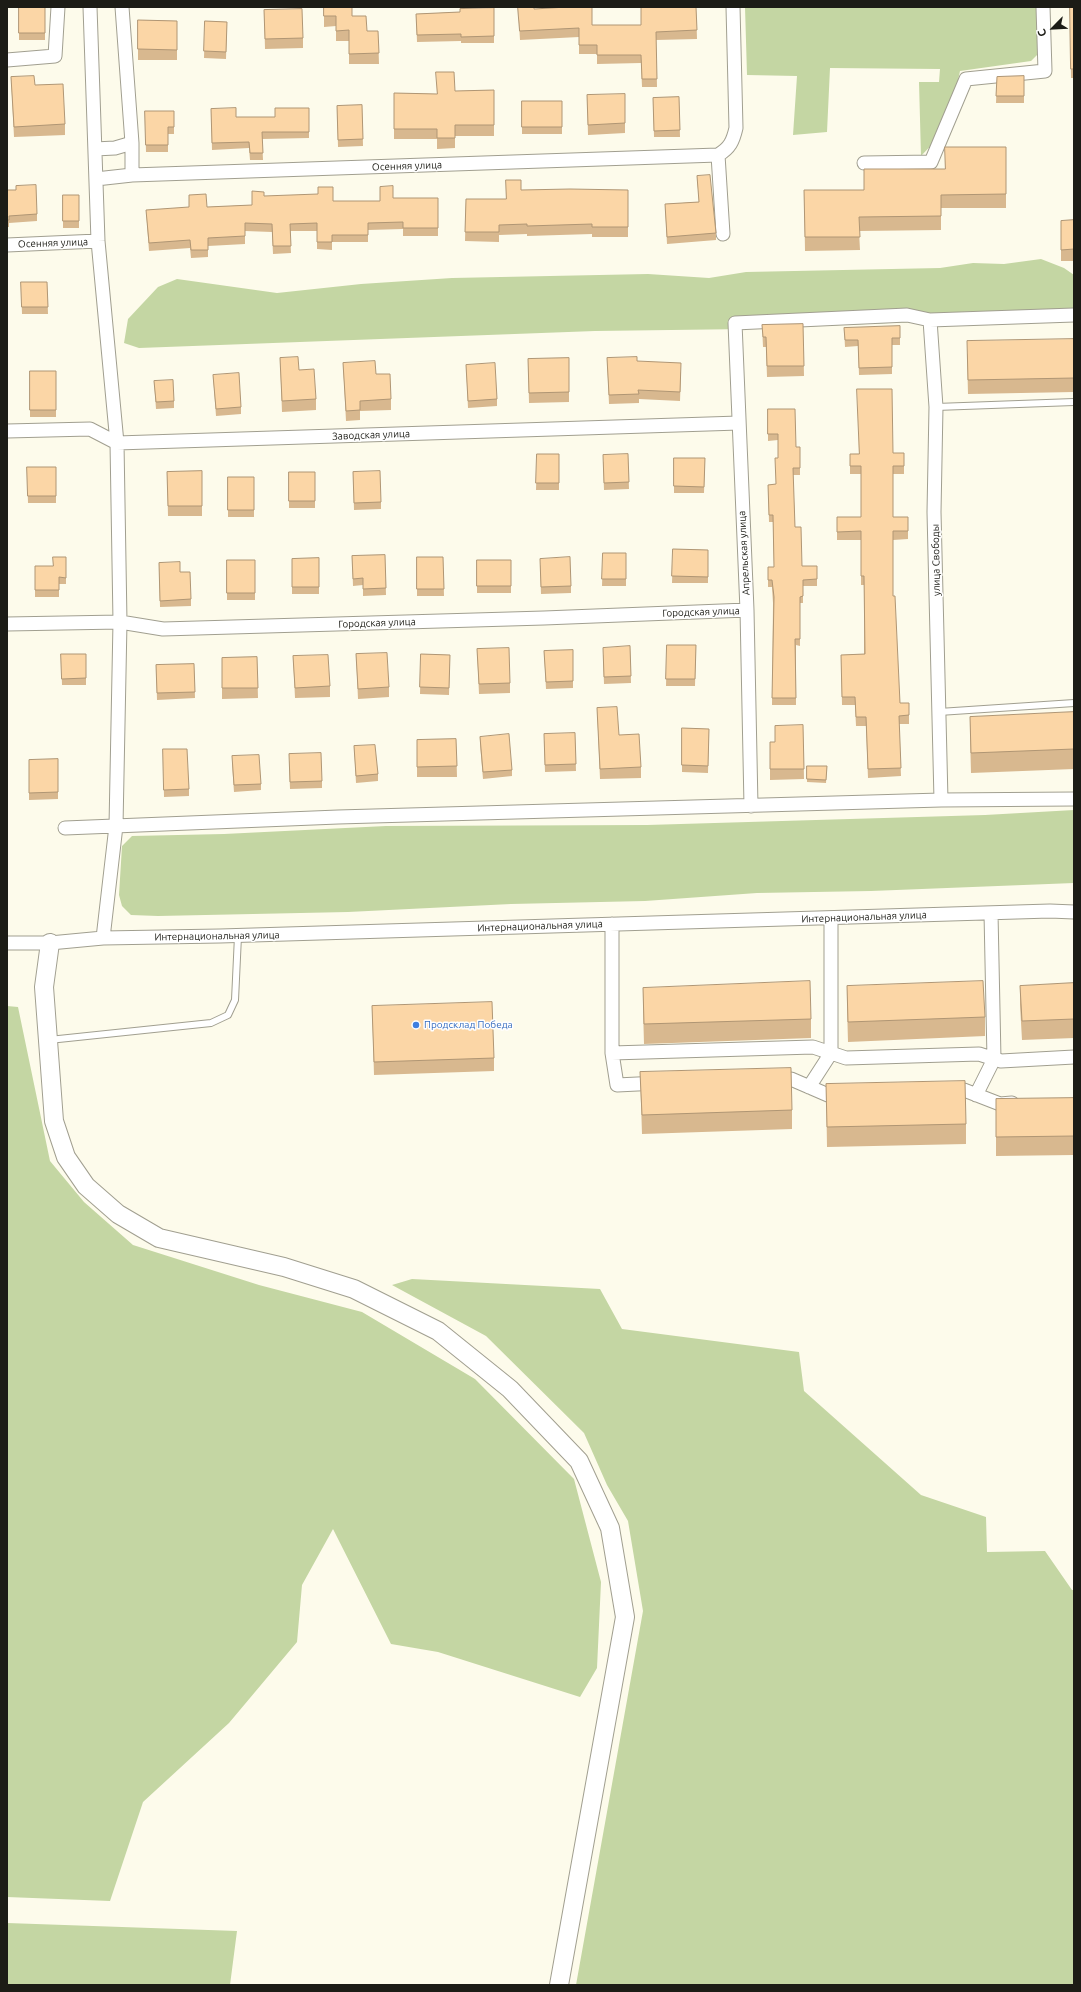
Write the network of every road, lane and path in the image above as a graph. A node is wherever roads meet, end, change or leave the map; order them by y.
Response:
1 (58, 7) edge
2 (90, 7) edge
3 (122, 7) edge
4 (733, 7) edge
5 (1043, 7) edge
6 (7, 60) edge
7 (132, 143) junction
8 (95, 149) junction
9 (718, 155) junction
10 (864, 163) dead end
11 (132, 175) junction
12 (96, 179) junction
13 (723, 234) dead end
14 (98, 241) junction
15 (7, 245) edge
16 (1074, 315) edge
17 (930, 320) junction
18 (1074, 402) edge
19 (936, 407) junction
20 (739, 422) junction
21 (7, 431) edge
22 (117, 443) junction
23 (747, 610) junction
24 (120, 622) junction
25 (7, 624) edge
26 (1074, 703) edge
27 (939, 712) junction
28 (1074, 798) edge
29 (940, 800) junction
30 (751, 806) junction
31 (116, 826) junction
32 (65, 828) dead end
33 (1074, 912) edge
34 (991, 913) junction
35 (831, 918) junction
36 (612, 924) junction
37 (238, 936) junction
38 (103, 938) junction
39 (50, 943) junction
40 (7, 944) edge
41 (48, 1040) junction
42 (612, 1053) junction
43 (831, 1053) junction
44 (1074, 1056) edge
45 (994, 1059) junction
46 (760, 1080) edge
47 (672, 1083) edge
48 (809, 1087) junction
49 (932, 1091) edge
50 (852, 1094) edge
51 (976, 1095) junction
52 (1022, 1103) edge
53 (559, 1985) edge

1 - 6 street
2 - 8 street
3 - 7 street
4 - 9 street
5 - 10 street
7 - 8 street
7 - 11 street
8 - 12 street
9 - 11 street, Осенняя улица
9 - 13 street
11 - 12 street, Осенняя улица
12 - 14 street
14 - 15 street, Осенняя улица
14 - 22 street
16 - 17 street
17 - 19 street, улица Свободы
17 - 20 street, Апрельская улица
18 - 19 lane
19 - 27 street, улица Свободы
20 - 22 street, Заводская улица
20 - 23 street, Апрельская улица
21 - 22 street
22 - 24 street
23 - 24 street, Городская улица
23 - 30 street, Апрельская улица
24 - 25 street, Городская улица
24 - 31 street
26 - 27 lane
27 - 29 street, улица Свободы
28 - 29 street
29 - 30 street
30 - 31 street
31 - 32 street
31 - 38 street
33 - 34 street, Интернациональная улица
34 - 35 street, Интернациональная улица
34 - 45 street
35 - 36 street, Интернациональная улица
35 - 43 street
36 - 37 street, Интернациональная улица
36 - 42 street
37 - 38 street, Интернациональная улица
37 - 41 lane
38 - 39 street, Интернациональная улица
39 - 40 street, Интернациональная улица
39 - 41 street
41 - 53 street
42 - 43 street
42 - 47 street
43 - 45 street
43 - 48 street
44 - 45 street
45 - 51 street
46 - 48 street
48 - 50 street
49 - 51 street
51 - 52 street

